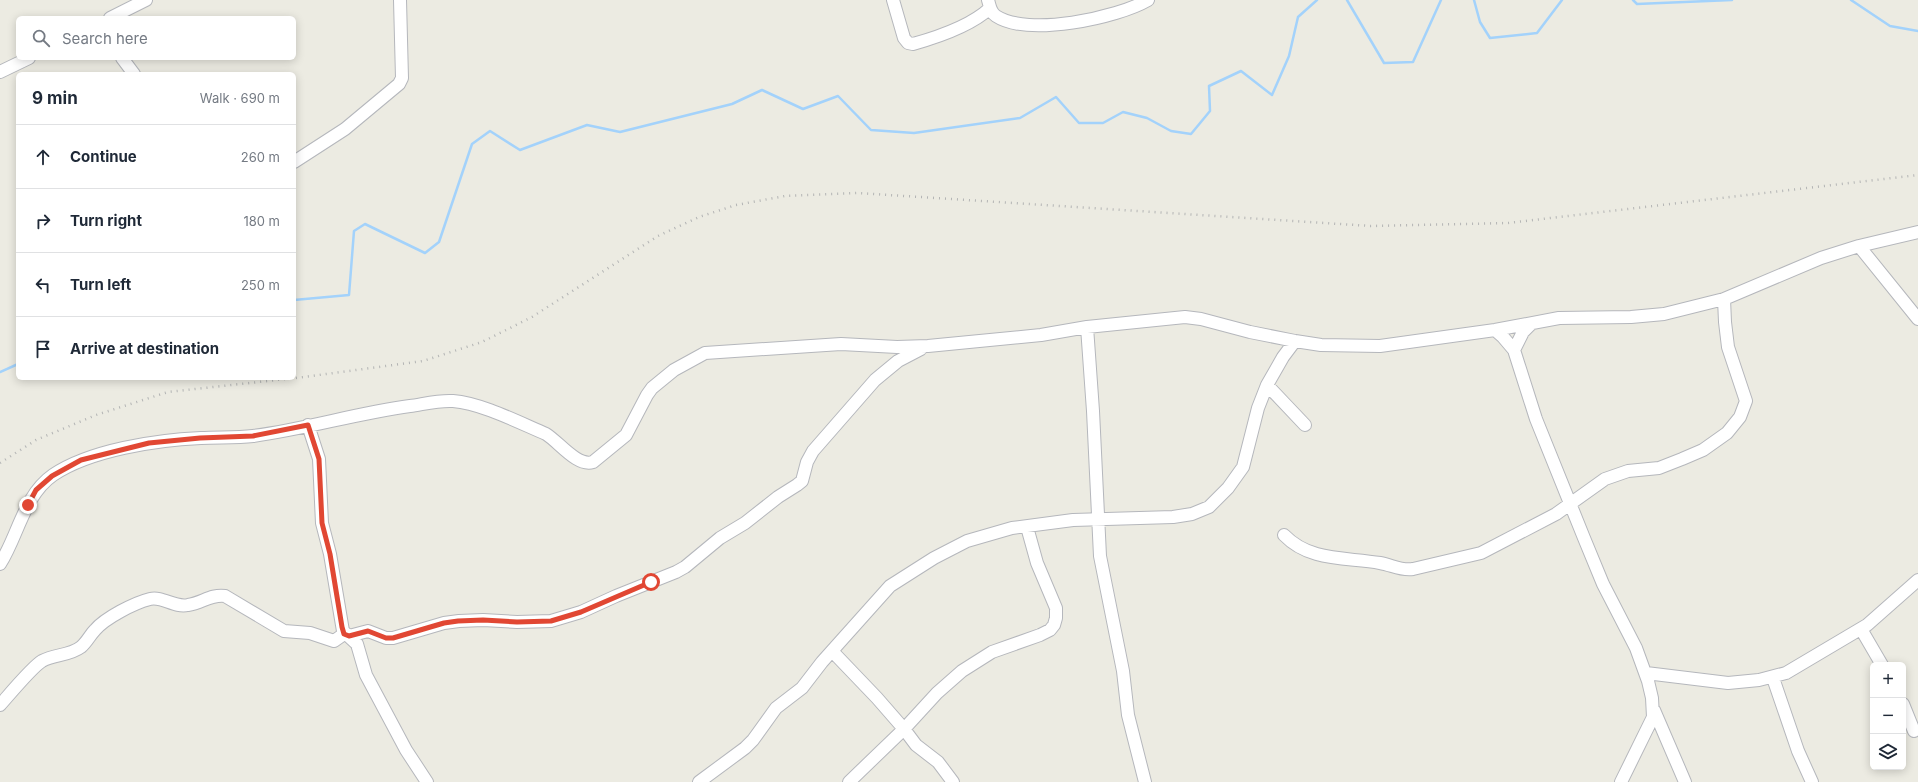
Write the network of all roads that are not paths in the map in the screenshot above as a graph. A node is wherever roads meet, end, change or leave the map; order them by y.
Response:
1 (146, 0) edge
2 (400, 0) edge
3 (894, 0) edge
4 (1148, 0) edge
5 (989, 4) edge
6 (114, 16) edge
7 (25, 60) edge
8 (124, 60) edge
9 (0, 72) edge
10 (132, 72) edge
11 (296, 161) edge
12 (1918, 232) edge
13 (1859, 246) junction
14 (1724, 299) junction
15 (1918, 319) edge
16 (1531, 324) junction
17 (1087, 327) junction
18 (1495, 330) junction
19 (1295, 341) junction
20 (928, 346) junction
21 (1514, 350) junction
22 (1267, 385) junction
23 (308, 425) junction
24 (1304, 425) dead end
25 (1571, 504) junction
26 (1098, 520) junction
27 (1027, 527) junction
28 (1284, 535) dead end
29 (0, 564) edge
30 (1918, 580) edge
31 (1861, 629) junction
32 (347, 635) junction
33 (832, 651) junction
34 (1880, 662) edge
35 (1646, 673) junction
36 (1773, 678) junction
37 (0, 705) edge
38 (1654, 709) junction
39 (1906, 711) edge
40 (904, 729) junction
41 (1914, 731) dead end
42 (426, 782) edge
43 (700, 782) edge
44 (849, 782) edge
45 (953, 782) edge
46 (1145, 782) edge
47 (1622, 782) edge
48 (1685, 782) edge
49 (1812, 782) edge

1 - 6 street
2 - 11 street
3 - 5 street
4 - 5 street
7 - 9 street
8 - 10 street
12 - 13 street
13 - 14 street
13 - 15 street
14 - 16 street
14 - 25 street
16 - 18 street
16 - 21 street
17 - 19 street
17 - 20 street
17 - 26 street
18 - 19 street
18 - 21 street
19 - 22 street
20 - 23 street
20 - 32 street
21 - 25 street
22 - 24 street
22 - 26 street
23 - 29 street
23 - 32 street
25 - 28 street
25 - 35 street
26 - 27 street
26 - 46 street
27 - 33 street
27 - 40 street
30 - 31 street
31 - 34 street
31 - 36 street
32 - 37 street
32 - 42 street
33 - 40 street
33 - 43 street
35 - 36 street
35 - 38 street
36 - 49 street
38 - 47 street
38 - 48 street
39 - 41 street
40 - 44 street
40 - 45 street

